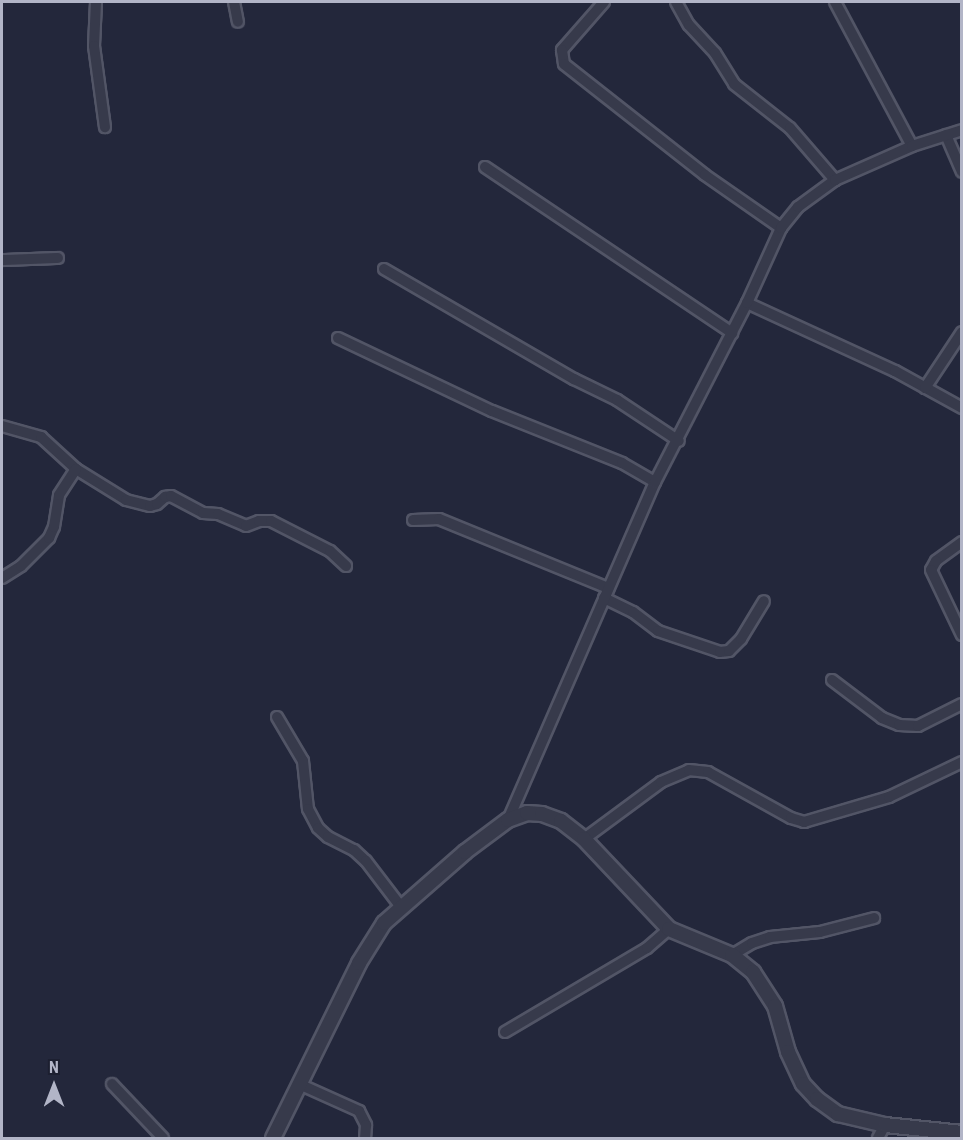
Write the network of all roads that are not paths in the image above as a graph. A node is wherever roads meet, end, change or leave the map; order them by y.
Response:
1 (96, 2) edge
2 (234, 2) edge
3 (604, 2) edge
4 (676, 2) edge
5 (835, 2) edge
6 (238, 22) dead end
7 (105, 127) dead end
8 (962, 130) edge
9 (946, 135) junction
10 (912, 146) junction
11 (485, 166) dead end
12 (962, 172) edge
13 (835, 180) junction
14 (781, 228) junction
15 (58, 258) dead end
16 (2, 260) edge
17 (384, 269) dead end
18 (747, 303) junction
19 (962, 332) edge
20 (732, 333) junction
21 (338, 338) dead end
22 (925, 388) junction
23 (962, 408) edge
24 (2, 426) edge
25 (679, 441) junction
26 (76, 469) junction
27 (655, 482) junction
28 (413, 520) dead end
29 (962, 542) edge
30 (346, 566) dead end
31 (2, 578) edge
32 (606, 593) junction
33 (764, 601) dead end
34 (962, 635) edge
35 (832, 680) dead end
36 (962, 704) edge
37 (277, 717) dead end
38 (962, 762) edge
39 (508, 820) junction
40 (584, 839) junction
41 (400, 907) junction
42 (874, 918) dead end
43 (669, 929) junction
44 (732, 955) junction
45 (505, 1032) dead end
46 (112, 1084) dead end
47 (299, 1084) junction
48 (885, 1125) junction
49 (962, 1133) edge
50 (163, 1138) edge
51 (273, 1138) edge
52 (365, 1138) edge
53 (878, 1138) edge

1 - 7 street
2 - 6 street
3 - 14 street
4 - 13 street
5 - 10 street
8 - 9 street
9 - 10 street
9 - 12 street
10 - 13 street
11 - 20 street
13 - 14 street
14 - 18 street
15 - 16 street
17 - 25 street
18 - 20 street
18 - 22 street
19 - 22 street
20 - 25 street
21 - 27 street
22 - 23 street
24 - 26 street
25 - 27 street
26 - 30 street
26 - 31 street
27 - 32 street
28 - 32 street
29 - 34 street
32 - 33 street
32 - 39 street
35 - 36 street
37 - 41 street
38 - 40 street
39 - 40 street
39 - 41 street
40 - 43 street
41 - 47 street
42 - 44 street
43 - 44 street
43 - 45 street
44 - 48 street
46 - 50 street
47 - 51 street
47 - 52 street
48 - 49 street
48 - 53 street

